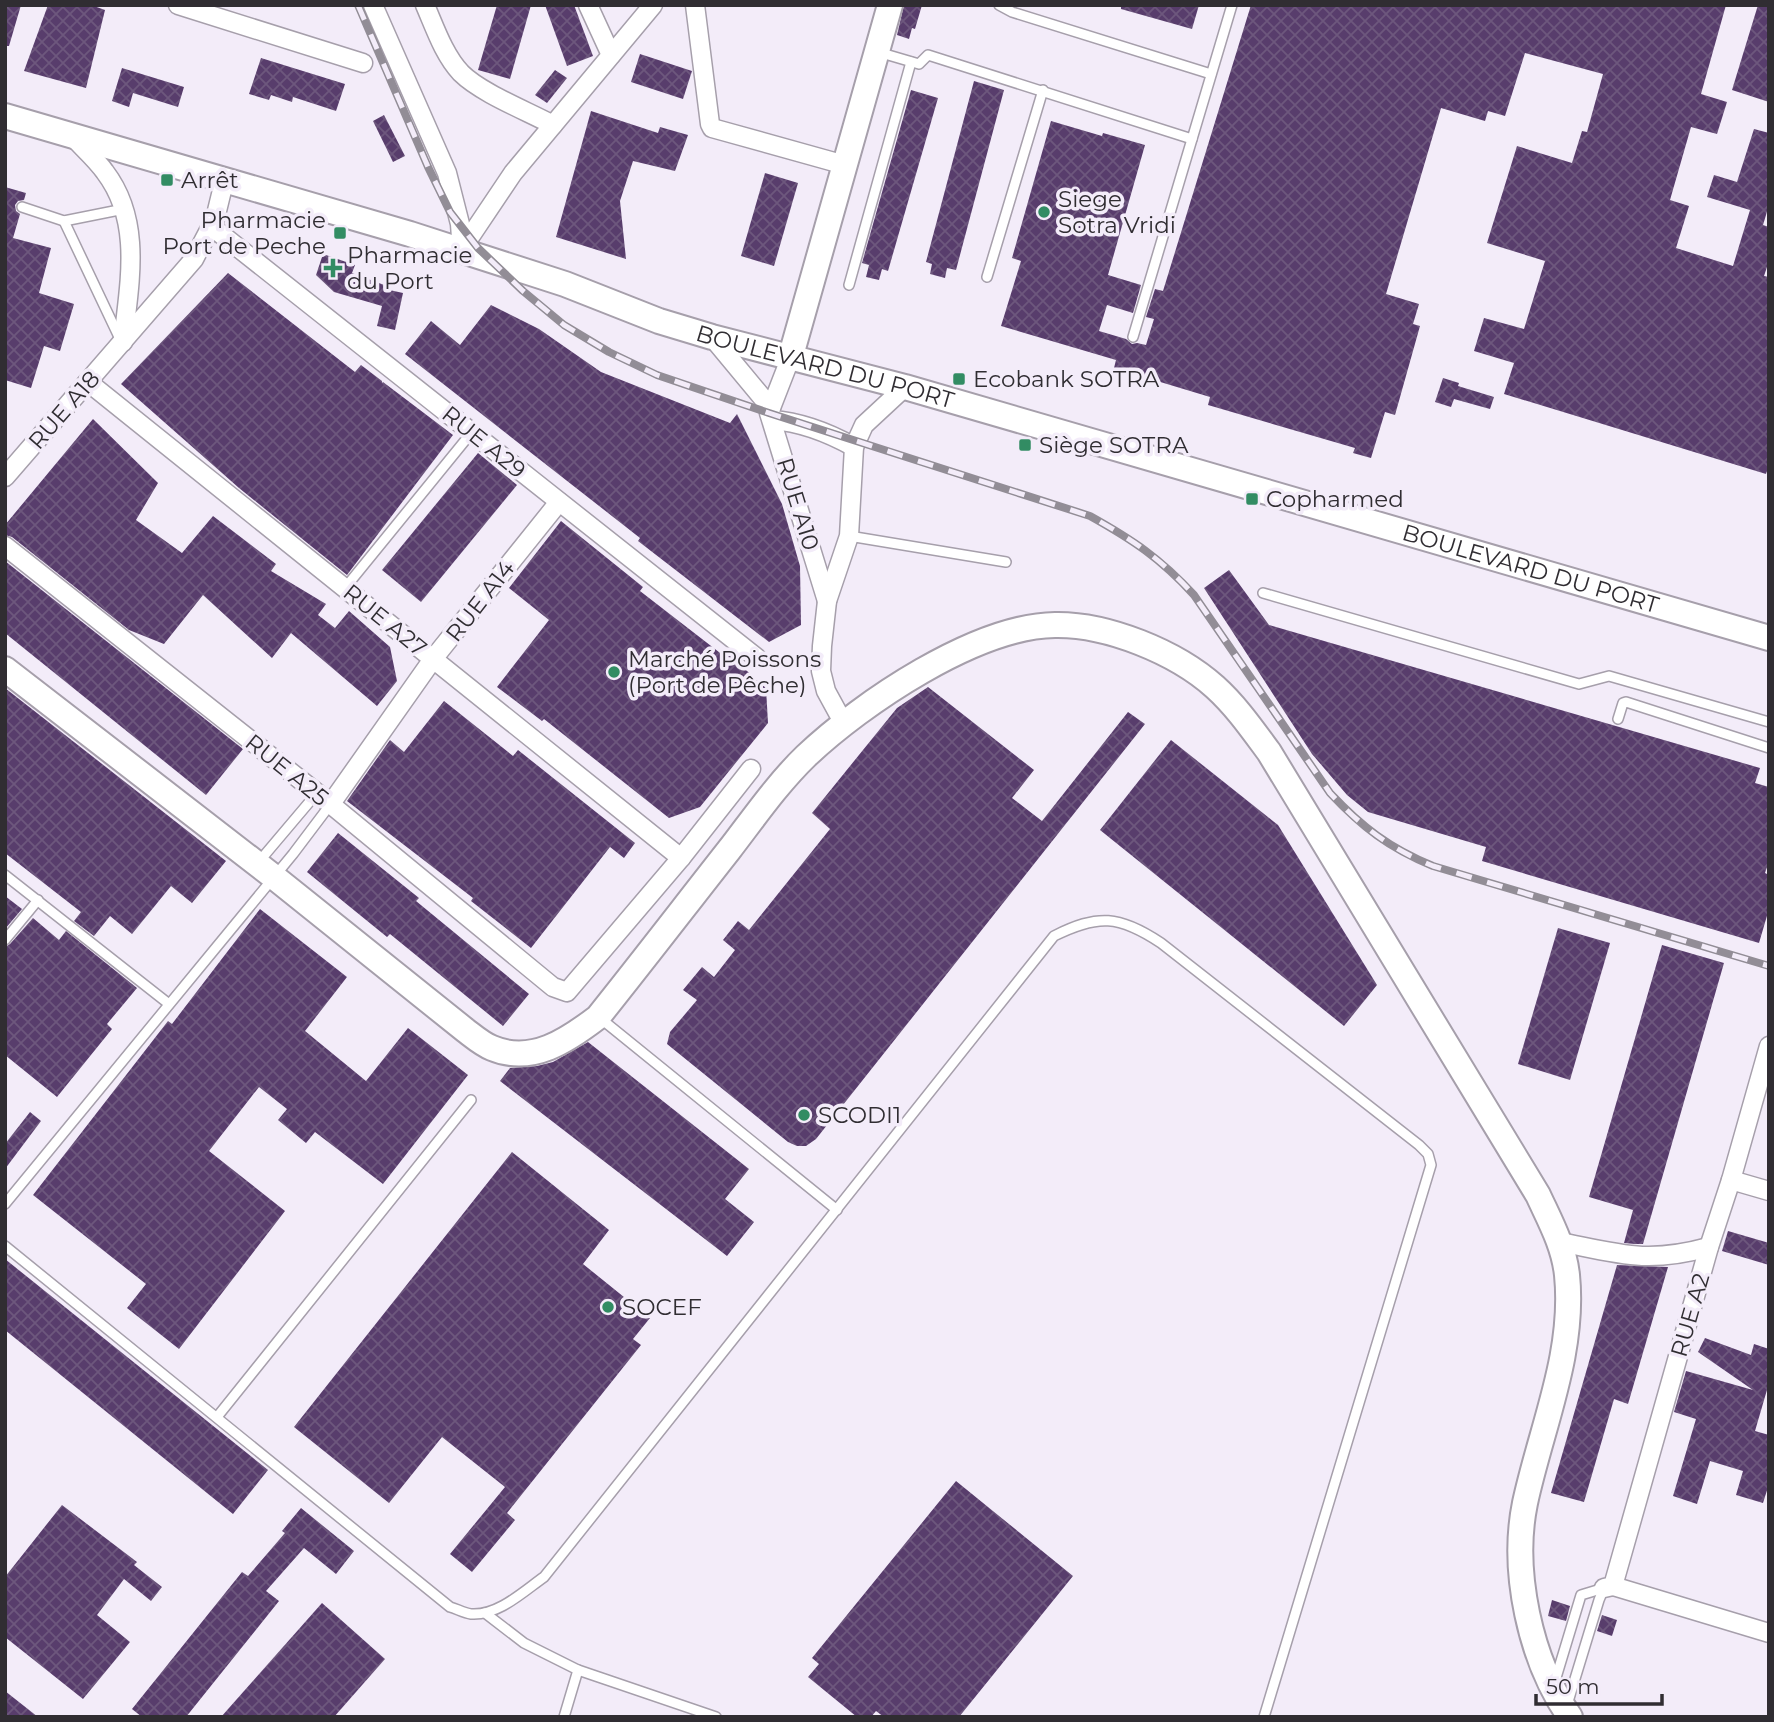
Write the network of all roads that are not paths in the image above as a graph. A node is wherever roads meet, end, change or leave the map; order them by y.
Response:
1 (178, 5) edge
2 (373, 5) edge
3 (425, 5) edge
4 (588, 5) edge
5 (653, 5) edge
6 (695, 5) edge
7 (890, 5) edge
8 (999, 5) edge
9 (1232, 5) edge
10 (877, 52) junction
11 (611, 55) junction
12 (911, 62) junction
13 (363, 63) dead end
14 (1211, 74) junction
15 (1043, 90) junction
16 (5, 116) edge
17 (553, 125) junction
18 (72, 136) junction
19 (1192, 139) junction
20 (845, 165) junction
21 (224, 181) junction
22 (22, 207) dead end
23 (124, 209) junction
24 (64, 221) junction
25 (212, 227) junction
26 (461, 249) junction
27 (987, 276) dead end
28 (849, 285) dead end
29 (712, 337) junction
30 (1133, 337) dead end
31 (122, 342) junction
32 (790, 359) junction
33 (88, 382) junction
34 (905, 387) junction
35 (771, 414) junction
36 (472, 432) junction
37 (854, 447) junction
38 (5, 477) edge
39 (559, 502) junction
40 (849, 536) junction
41 (5, 546) edge
42 (1006, 562) dead end
43 (345, 588) junction
44 (1263, 593) dead end
45 (827, 601) junction
46 (1769, 638) edge
47 (757, 658) dead end
48 (433, 659) junction
49 (5, 669) edge
50 (1618, 719) dead end
51 (1769, 722) edge
52 (845, 724) junction
53 (1769, 748) edge
54 (751, 769) dead end
55 (323, 799) junction
56 (681, 858) junction
57 (265, 871) junction
58 (5, 874) edge
59 (37, 900) junction
60 (5, 940) edge
61 (169, 1004) junction
62 (598, 1017) junction
63 (1769, 1046) edge
64 (471, 1100) dead end
65 (1731, 1180) junction
66 (1769, 1191) edge
67 (5, 1204) edge
68 (837, 1210) junction
69 (1560, 1242) junction
70 (5, 1246) edge
71 (1709, 1247) junction
72 (217, 1417) junction
73 (1609, 1587) junction
74 (485, 1613) junction
75 (1769, 1633) edge
76 (578, 1670) junction
77 (1554, 1686) junction
78 (1567, 1715) edge
79 (564, 1717) edge
80 (716, 1717) edge
81 (1264, 1717) edge

1 - 13 street
2 - 26 street
3 - 17 street
4 - 11 street
5 - 11 street
6 - 20 street
7 - 10 street
8 - 14 lane
9 - 14 lane
10 - 12 lane
10 - 20 street
11 - 17 street
12 - 15 lane
12 - 28 lane
14 - 19 lane
15 - 19 lane
15 - 27 lane
16 - 18 street, BOULEVARD DU PORT
17 - 26 street
18 - 21 street, BOULEVARD DU PORT
18 - 23 street
19 - 30 lane
20 - 32 street
21 - 25 street, RUE A18
21 - 26 street, BOULEVARD DU PORT
22 - 24 lane
23 - 24 lane
23 - 31 street
24 - 31 lane
25 - 31 street, RUE A18
25 - 36 street, RUE A29
26 - 29 street, BOULEVARD DU PORT
29 - 32 street, BOULEVARD DU PORT
29 - 35 street, RUE A10
31 - 33 street, RUE A18
32 - 34 street, BOULEVARD DU PORT
32 - 35 street
33 - 38 street, RUE A18
33 - 43 street, RUE A27
34 - 37 street, RUE A10
34 - 46 street, BOULEVARD DU PORT
35 - 37 street
35 - 45 street, RUE A10
36 - 39 street, RUE A29
36 - 43 lane
37 - 40 street, RUE A10
39 - 47 street, RUE A29
39 - 48 street, RUE A14
40 - 42 lane
40 - 45 street, RUE A10
41 - 55 street, RUE A25
43 - 48 street, RUE A27
44 - 51 lane
45 - 52 street, RUE A10
48 - 55 street, RUE A14
48 - 56 street, RUE A27
49 - 57 street
50 - 53 lane
52 - 62 street
52 - 69 street
54 - 56 street
55 - 56 street, RUE A25
55 - 57 lane
55 - 57 lane
57 - 61 lane
57 - 62 street
58 - 59 lane
59 - 60 lane
59 - 61 lane
61 - 67 lane
62 - 68 lane
63 - 65 street, RUE A2
64 - 72 lane
65 - 66 street
65 - 71 street, RUE A2
68 - 74 lane
68 - 81 lane
69 - 71 street
69 - 77 street
70 - 72 lane
71 - 73 street, RUE A2
72 - 74 lane
73 - 75 street
73 - 77 lane
73 - 78 lane
74 - 76 lane
76 - 79 lane
76 - 80 lane
77 - 78 street

